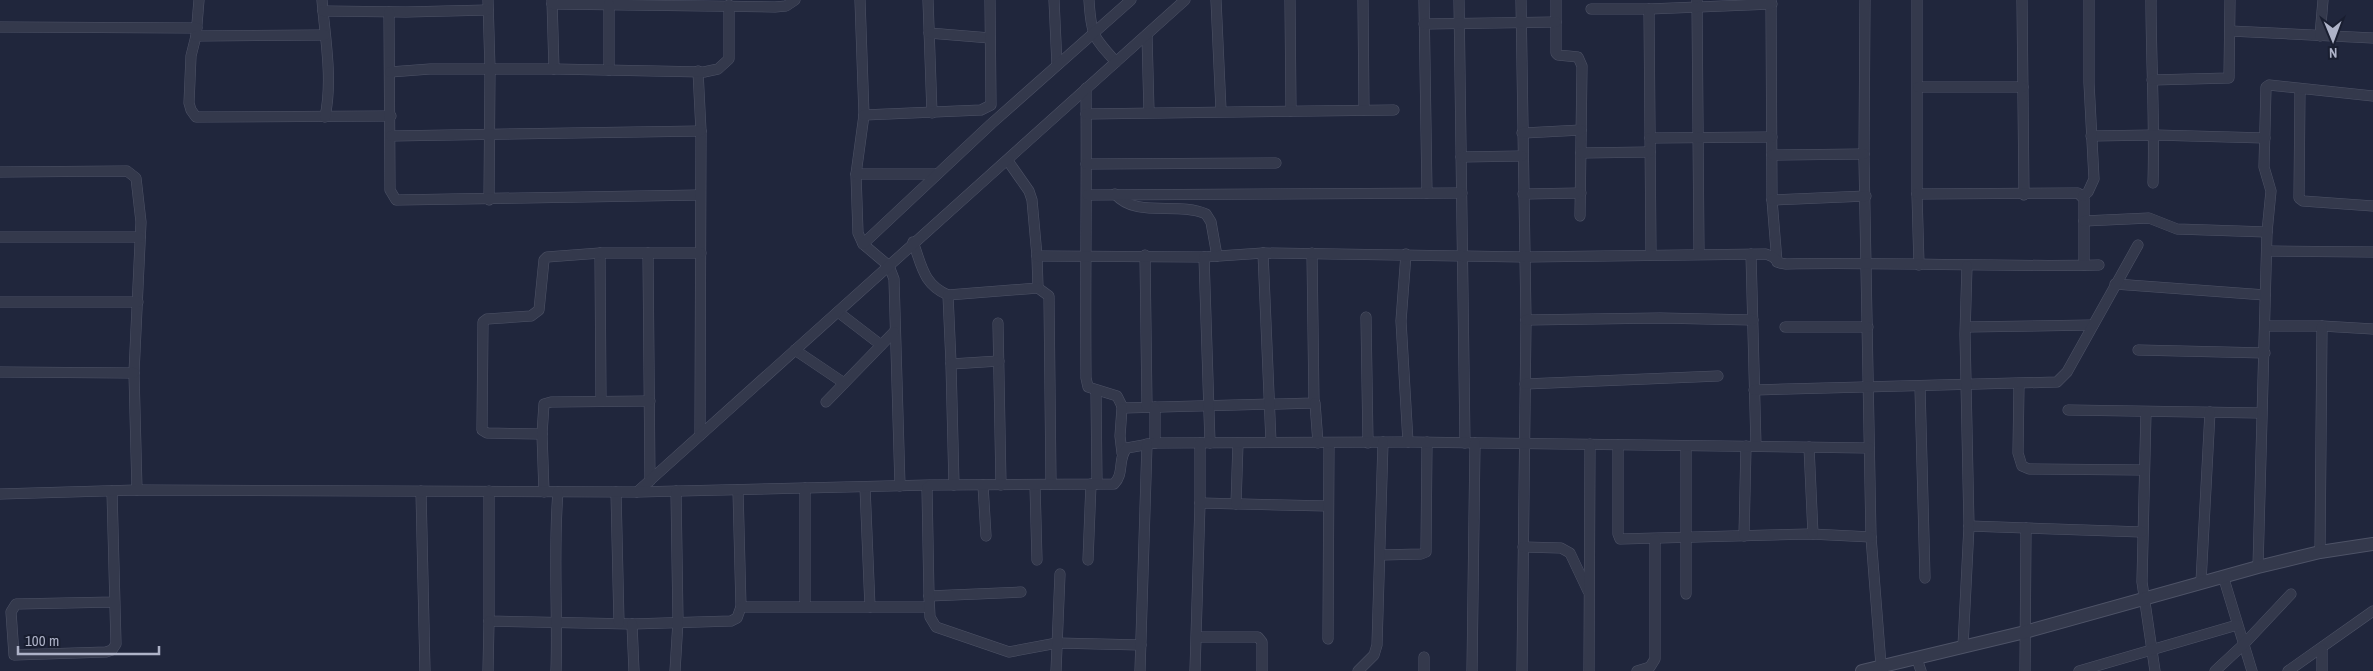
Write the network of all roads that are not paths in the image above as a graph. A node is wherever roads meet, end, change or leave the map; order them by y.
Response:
1 (199, 0) edge
2 (322, 0) edge
3 (795, 0) edge
4 (860, 0) edge
5 (928, 0) edge
6 (990, 0) edge
7 (1054, 0) edge
8 (1089, 0) edge
9 (1131, 0) edge
10 (1185, 0) edge
11 (1216, 0) edge
12 (1290, 0) edge
13 (1363, 0) edge
14 (1424, 0) edge
15 (1459, 0) edge
16 (1521, 0) edge
17 (1556, 0) edge
18 (1866, 0) edge
19 (1917, 0) edge
20 (2022, 0) edge
21 (2088, 0) edge
22 (2151, 0) edge
23 (2230, 0) edge
24 (2323, 0) edge
25 (552, 2) edge
26 (1772, 2) edge
27 (609, 4) junction
28 (1697, 4) edge
29 (488, 5) edge
30 (729, 6) junction
31 (1591, 9) dead end
32 (1649, 9) junction
33 (323, 11) junction
34 (389, 12) junction
35 (1556, 22) junction
36 (1521, 23) junction
37 (1424, 24) junction
38 (1458, 25) junction
39 (0, 27) edge
40 (2230, 31) junction
41 (197, 32) junction
42 (929, 33) junction
43 (1092, 33) junction
44 (325, 35) junction
45 (1147, 35) junction
46 (2320, 36) junction
47 (990, 38) junction
48 (2373, 38) edge
49 (1116, 62) junction
50 (1057, 65) junction
51 (554, 68) junction
52 (490, 69) junction
53 (609, 70) junction
54 (698, 71) junction
55 (390, 72) junction
56 (2152, 80) junction
57 (1918, 87) junction
58 (1086, 88) junction
59 (2023, 88) junction
60 (2300, 89) junction
61 (2373, 96) edge
62 (1221, 110) junction
63 (1364, 110) junction
64 (1394, 110) dead end
65 (1291, 111) junction
66 (1149, 112) junction
67 (932, 113) junction
68 (1086, 114) junction
69 (864, 115) junction
70 (391, 116) junction
71 (325, 117) junction
72 (1581, 130) junction
73 (701, 131) junction
74 (1522, 133) junction
75 (490, 134) junction
76 (2155, 135) junction
77 (391, 136) junction
78 (2091, 136) junction
79 (1772, 137) junction
80 (1650, 138) junction
81 (1699, 138) junction
82 (2265, 138) junction
83 (1581, 152) junction
84 (1650, 152) junction
85 (1772, 154) junction
86 (1864, 154) junction
87 (1522, 156) junction
88 (1461, 157) junction
89 (1008, 160) junction
90 (1276, 163) dead end
91 (1086, 164) junction
92 (0, 172) edge
93 (856, 174) junction
94 (937, 174) junction
95 (2153, 183) dead end
96 (1427, 193) junction
97 (1462, 193) junction
98 (1115, 194) junction
99 (1523, 194) junction
100 (1581, 194) junction
101 (1917, 194) junction
102 (2024, 194) junction
103 (700, 195) junction
104 (1087, 195) junction
105 (1866, 196) junction
106 (2083, 196) junction
107 (489, 200) junction
108 (1772, 200) junction
109 (2373, 206) edge
110 (1580, 216) dead end
111 (2084, 221) junction
112 (2267, 232) junction
113 (140, 237) junction
114 (0, 238) edge
115 (913, 242) junction
116 (863, 244) junction
117 (2138, 245) dead end
118 (2267, 251) junction
119 (2373, 252) edge
120 (648, 253) junction
121 (701, 253) junction
122 (1263, 253) junction
123 (1312, 253) junction
124 (600, 254) junction
125 (1406, 254) junction
126 (1463, 254) junction
127 (1699, 254) junction
128 (1751, 254) junction
129 (1146, 255) junction
130 (1651, 255) junction
131 (1037, 256) junction
132 (1085, 256) junction
133 (1217, 256) junction
134 (1204, 257) junction
135 (1525, 257) junction
136 (1777, 262) junction
137 (1867, 263) junction
138 (1919, 265) junction
139 (2084, 265) junction
140 (2099, 265) dead end
141 (889, 266) junction
142 (1967, 266) junction
143 (2115, 284) junction
144 (1038, 288) junction
145 (948, 295) junction
146 (2265, 295) junction
147 (0, 302) edge
148 (138, 302) junction
149 (838, 312) junction
150 (1366, 317) dead end
151 (1526, 320) junction
152 (1753, 320) junction
153 (998, 323) dead end
154 (2093, 325) junction
155 (1785, 326) dead end
156 (2265, 326) junction
157 (2322, 326) junction
158 (1868, 327) junction
159 (1966, 327) junction
160 (2373, 329) edge
161 (894, 332) junction
162 (881, 346) junction
163 (795, 350) junction
164 (2138, 350) dead end
165 (2265, 353) junction
166 (999, 361) junction
167 (952, 363) junction
168 (0, 372) edge
169 (134, 373) junction
170 (1718, 376) dead end
171 (844, 383) junction
172 (1525, 384) junction
173 (2019, 384) junction
174 (1966, 386) junction
175 (1920, 387) junction
176 (1868, 388) junction
177 (1096, 390) junction
178 (1754, 390) junction
179 (601, 401) junction
180 (650, 401) junction
181 (826, 402) dead end
182 (1315, 403) junction
183 (1271, 404) junction
184 (1151, 407) junction
185 (1208, 407) junction
186 (1122, 408) junction
187 (2068, 410) dead end
188 (2146, 412) junction
189 (2210, 412) junction
190 (2262, 413) junction
191 (542, 434) junction
192 (700, 435) junction
193 (1271, 442) junction
194 (1383, 442) junction
195 (1408, 442) junction
196 (1427, 442) junction
197 (1205, 443) junction
198 (1238, 443) junction
199 (1318, 443) junction
200 (1368, 443) junction
201 (1470, 443) junction
202 (1151, 444) junction
203 (1329, 444) junction
204 (1525, 444) junction
205 (1590, 444) junction
206 (1618, 445) junction
207 (1686, 446) junction
208 (1751, 446) junction
209 (1809, 446) junction
210 (1869, 448) junction
211 (1122, 453) junction
212 (2144, 470) junction
213 (650, 480) junction
214 (1051, 484) junction
215 (1094, 484) junction
216 (929, 485) junction
217 (954, 485) junction
218 (983, 485) junction
219 (1001, 485) junction
220 (1035, 485) junction
221 (900, 486) junction
222 (865, 487) junction
223 (805, 488) junction
224 (137, 490) junction
225 (738, 490) junction
226 (112, 491) junction
227 (421, 491) junction
228 (489, 491) junction
229 (676, 491) junction
230 (544, 492) junction
231 (558, 492) junction
232 (616, 492) junction
233 (637, 492) junction
234 (0, 494) edge
235 (1200, 503) junction
236 (1236, 504) junction
237 (1328, 506) junction
238 (1969, 526) junction
239 (2026, 528) junction
240 (2142, 532) junction
241 (1813, 534) junction
242 (986, 536) dead end
243 (1744, 536) junction
244 (1871, 537) junction
245 (1686, 538) junction
246 (1655, 539) junction
247 (2373, 544) edge
248 (1523, 547) junction
249 (2320, 552) junction
250 (1381, 555) junction
251 (1037, 560) dead end
252 (1088, 560) dead end
253 (2258, 567) junction
254 (1060, 574) dead end
255 (2223, 576) junction
256 (1925, 578) dead end
257 (2201, 582) junction
258 (1021, 592) dead end
259 (1589, 592) junction
260 (1686, 594) dead end
261 (2290, 594) dead end
262 (928, 596) junction
263 (2145, 599) junction
264 (115, 602) junction
265 (805, 606) junction
266 (741, 607) junction
267 (870, 607) junction
268 (929, 607) junction
269 (2373, 611) edge
270 (489, 621) junction
271 (558, 622) junction
272 (678, 622) junction
273 (619, 623) junction
274 (632, 624) junction
275 (2237, 625) junction
276 (2025, 632) junction
277 (1197, 636) junction
278 (1328, 639) dead end
279 (1057, 644) junction
280 (2243, 645) junction
281 (1141, 646) junction
282 (1963, 646) junction
283 (2322, 649) junction
284 (2153, 650) junction
285 (1424, 657) dead end
286 (1881, 665) junction
287 (1919, 665) edge
288 (425, 671) edge
289 (488, 671) edge
290 (556, 671) edge
291 (634, 671) edge
292 (676, 671) edge
293 (1056, 671) edge
294 (1140, 671) edge
295 (1195, 671) edge
296 (1262, 671) edge
297 (1358, 671) edge
298 (1424, 671) edge
299 (1472, 671) edge
300 (1522, 671) edge
301 (1589, 671) edge
302 (1637, 671) edge
303 (1862, 671) edge
304 (2025, 671) edge
305 (2079, 671) edge
306 (2155, 671) edge
307 (2215, 671) edge
308 (2252, 671) edge
309 (2288, 671) edge
310 (2322, 671) edge

1 - 41 street
2 - 33 street
3 - 30 street
4 - 69 street
5 - 42 street
6 - 47 street
7 - 50 street
8 - 43 street
9 - 43 street
10 - 45 street
11 - 62 street
12 - 65 street
13 - 63 street
14 - 37 street
15 - 38 street
16 - 36 street
17 - 35 street
18 - 86 street
19 - 57 street
20 - 59 street
21 - 78 street
22 - 56 street
23 - 40 street
24 - 46 street
25 - 27 street
25 - 51 street
26 - 28 street
26 - 79 street
27 - 30 street
27 - 53 street
28 - 32 street
28 - 81 street
29 - 34 street
29 - 52 street
30 - 54 street
31 - 32 street
32 - 80 street
33 - 34 street
33 - 44 street
34 - 55 street
35 - 36 street
35 - 72 street
36 - 38 street
36 - 74 street
37 - 38 street
37 - 96 street
38 - 88 street
39 - 41 street
40 - 46 street
40 - 56 street
41 - 44 street
41 - 71 street
42 - 47 street
42 - 67 street
43 - 49 street
43 - 50 street
44 - 71 street
45 - 49 street
45 - 66 street
46 - 48 street
47 - 67 street
49 - 58 street
50 - 94 street
51 - 52 street
51 - 53 street
52 - 55 street
52 - 75 street
53 - 54 street
54 - 73 street
55 - 70 street
56 - 76 street
57 - 59 street
57 - 101 street
58 - 68 street
58 - 89 street
59 - 102 street
60 - 61 street
60 - 82 street
60 - 109 street
62 - 65 street
62 - 66 street
63 - 64 street
63 - 65 street
66 - 68 street
67 - 69 street
68 - 91 street
69 - 93 street
70 - 71 street
70 - 77 street
72 - 74 street
72 - 83 street
73 - 75 street
73 - 103 street
74 - 87 street
75 - 77 street
75 - 107 street
76 - 78 street
76 - 82 street
76 - 95 street
77 - 107 street
78 - 106 street
79 - 81 street
79 - 85 street
80 - 81 street
80 - 84 street
81 - 127 street
82 - 112 street
83 - 84 street
83 - 100 street
84 - 130 street
85 - 86 street
85 - 108 street
86 - 105 street
87 - 88 street
87 - 99 street
88 - 97 street
89 - 115 street
89 - 131 street
90 - 91 street
91 - 104 street
92 - 113 street
93 - 94 street
93 - 116 street
94 - 116 street
96 - 97 street
96 - 98 street
97 - 126 street
98 - 104 street
98 - 133 street
99 - 100 street
99 - 135 street
100 - 110 street
101 - 102 street
101 - 138 street
102 - 106 street
103 - 107 street
103 - 121 street
104 - 132 street
105 - 108 street
105 - 137 street
106 - 111 street
108 - 136 street
111 - 112 street
111 - 139 street
112 - 118 street
113 - 114 street
113 - 148 street
115 - 141 street
115 - 145 street
116 - 141 street
117 - 143 street
118 - 119 street
118 - 146 street
120 - 121 street
120 - 124 street
120 - 180 street
121 - 192 street
122 - 123 street
122 - 133 street
122 - 183 street
123 - 125 street
123 - 182 street
124 - 179 street
124 - 191 street
125 - 126 street
125 - 195 street
126 - 135 street
126 - 201 street
127 - 128 street
127 - 130 street
128 - 136 street
128 - 152 street
129 - 132 street
129 - 134 street
129 - 184 street
130 - 135 street
131 - 132 street
131 - 144 street
132 - 177 street
133 - 134 street
134 - 185 street
135 - 151 street
136 - 137 street
137 - 138 street
137 - 158 street
138 - 142 street
139 - 140 street
139 - 142 street
141 - 149 street
141 - 161 street
142 - 159 street
143 - 146 street
143 - 154 street
144 - 145 street
144 - 214 street
145 - 167 street
146 - 156 street
147 - 148 street
148 - 169 street
149 - 162 street
149 - 163 street
150 - 200 street
151 - 152 street
151 - 172 street
152 - 178 street
153 - 166 street
154 - 159 street
154 - 173 street
155 - 158 street
156 - 157 street
156 - 165 street
157 - 160 street
157 - 249 street
158 - 176 street
159 - 174 street
161 - 162 street
161 - 221 street
162 - 171 street
163 - 171 street
163 - 192 street
164 - 165 street
165 - 190 street
166 - 167 street
166 - 219 street
167 - 217 street
168 - 169 street
169 - 224 street
170 - 172 street
171 - 181 street
172 - 204 street
173 - 174 street
173 - 212 street
174 - 175 street
174 - 238 street
175 - 176 street
175 - 256 street
176 - 178 street
176 - 210 street
177 - 186 street
177 - 215 street
178 - 208 street
179 - 180 street
179 - 191 street
180 - 213 street
182 - 183 street
182 - 199 street
183 - 185 street
183 - 193 street
184 - 185 street
184 - 186 street
184 - 202 street
185 - 197 street
186 - 211 street
187 - 188 street
188 - 189 street
188 - 212 street
189 - 190 street
189 - 257 street
190 - 253 street
191 - 230 street
192 - 213 street
193 - 198 street
193 - 199 street
194 - 195 street
194 - 200 street
194 - 250 street
195 - 196 street
196 - 201 street
196 - 250 street
197 - 198 street
197 - 202 street
197 - 235 street
198 - 236 street
199 - 203 street
200 - 203 street
201 - 204 street
201 - 299 street
202 - 211 street
202 - 281 street
203 - 237 street
204 - 205 street
204 - 248 street
205 - 206 street
205 - 259 street
206 - 207 street
206 - 246 street
207 - 208 street
207 - 245 street
208 - 209 street
208 - 243 street
209 - 210 street
209 - 241 street
210 - 244 street
211 - 215 street
212 - 240 street
213 - 233 street
214 - 215 street
214 - 220 street
215 - 252 street
216 - 217 street
216 - 221 street
216 - 262 street
217 - 218 street
218 - 219 street
218 - 242 street
219 - 220 street
220 - 251 street
221 - 222 street
222 - 223 street
222 - 267 street
223 - 225 street
223 - 265 street
224 - 226 street
224 - 227 street
225 - 229 street
225 - 266 street
226 - 234 street
226 - 264 street
227 - 228 street
227 - 288 street
228 - 230 street
228 - 270 street
229 - 233 street
229 - 272 street
230 - 231 street
231 - 232 street
231 - 271 street
232 - 233 street
232 - 273 street
235 - 236 street
235 - 277 street
236 - 237 street
237 - 278 street
238 - 239 street
238 - 282 street
239 - 240 street
239 - 276 street
240 - 263 street
241 - 243 street
241 - 244 street
243 - 245 street
244 - 286 street
245 - 246 street
245 - 260 street
246 - 302 street
247 - 249 street
248 - 259 street
248 - 300 street
249 - 253 street
250 - 297 street
253 - 255 street
254 - 279 street
255 - 257 street
255 - 275 street
257 - 263 street
258 - 262 street
259 - 301 street
261 - 280 street
262 - 268 street
263 - 276 street
263 - 284 street
264 - 264 street
265 - 266 street
265 - 267 street
266 - 272 street
267 - 268 street
268 - 279 street
269 - 283 street
270 - 271 street
270 - 289 street
271 - 273 street
271 - 290 street
272 - 274 street
272 - 292 street
273 - 274 street
274 - 291 street
275 - 280 street
275 - 284 street
276 - 282 street
276 - 304 street
277 - 295 street
277 - 296 street
279 - 281 street
279 - 293 street
280 - 307 street
280 - 308 street
281 - 294 street
282 - 287 street
283 - 309 street
283 - 310 street
284 - 305 street
284 - 306 street
285 - 298 street
286 - 287 street
286 - 303 street

